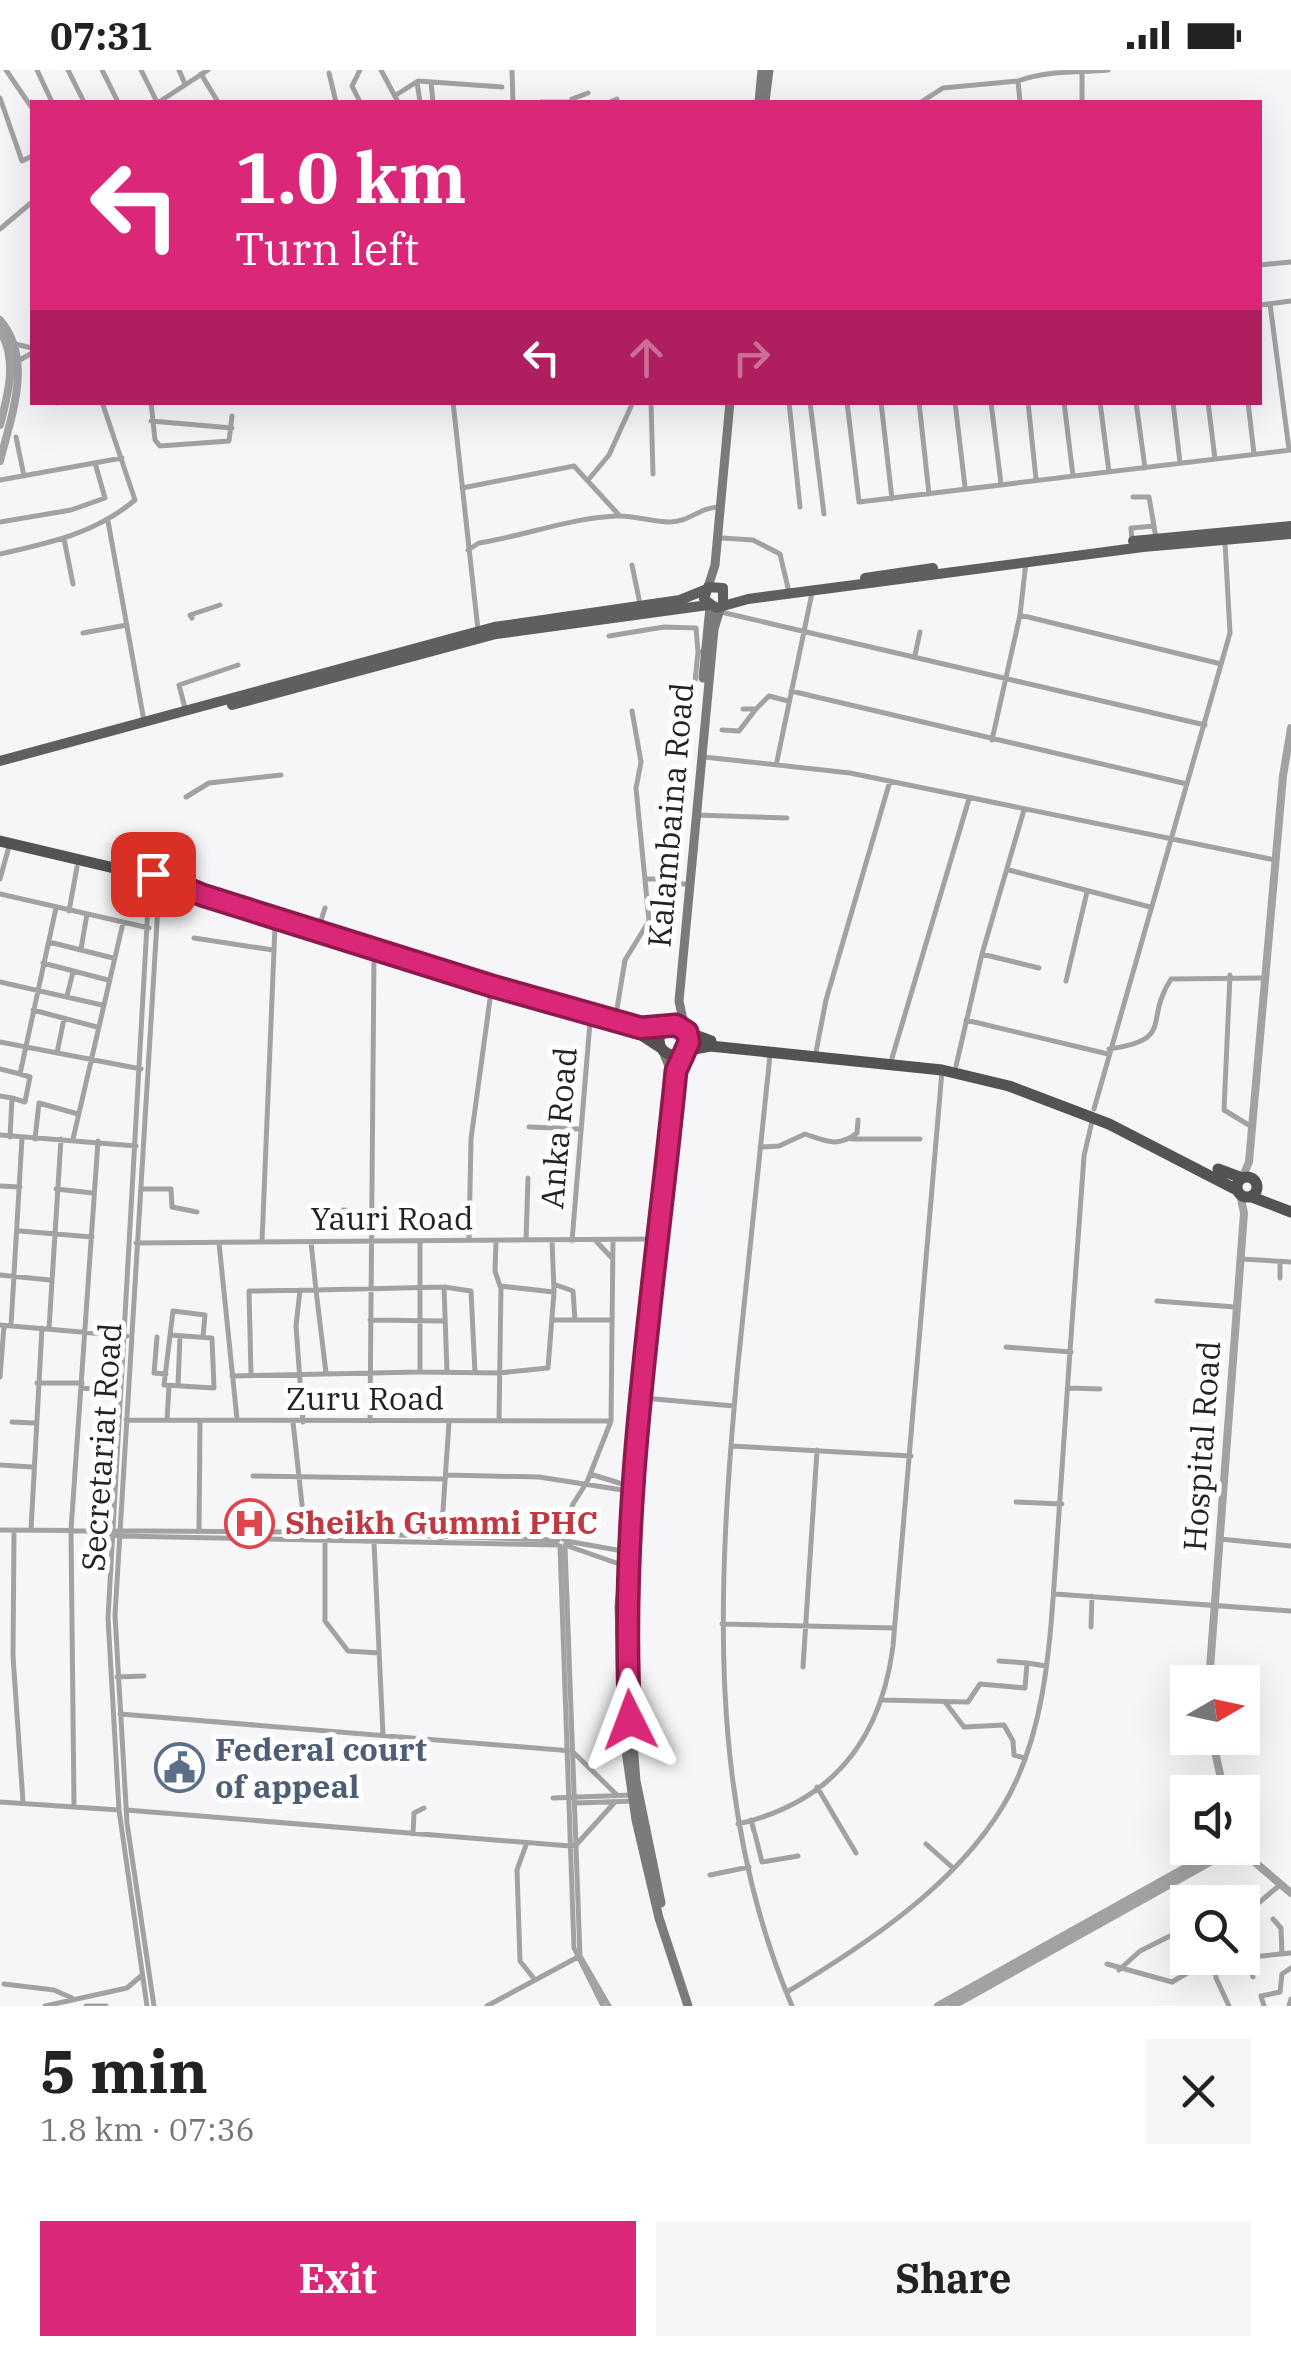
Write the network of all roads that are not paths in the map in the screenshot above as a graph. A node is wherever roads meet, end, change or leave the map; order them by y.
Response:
1 (6, 70) edge
2 (37, 70) edge
3 (68, 70) edge
4 (102, 70) edge
5 (141, 70) edge
6 (178, 70) edge
7 (208, 70) edge
8 (360, 70) edge
9 (381, 70) edge
10 (512, 70) edge
11 (766, 70) edge
12 (1108, 70) edge
13 (329, 73) dead end
14 (1082, 73) junction
15 (201, 74) junction
16 (1018, 81) junction
17 (417, 82) junction
18 (431, 82) junction
19 (186, 84) junction
20 (391, 85) junction
21 (404, 87) junction
22 (502, 87) dead end
23 (588, 93) dead end
24 (0, 98) edge
25 (397, 99) edge
26 (51, 100) edge
27 (83, 100) edge
28 (117, 100) edge
29 (157, 100) edge
30 (161, 100) edge
31 (217, 100) edge
32 (336, 100) edge
33 (359, 100) edge
34 (420, 100) edge
35 (432, 100) edge
36 (513, 100) edge
37 (574, 100) edge
38 (762, 100) edge
39 (924, 100) edge
40 (1020, 100) edge
41 (1082, 100) edge
42 (30, 105) edge
43 (30, 157) edge
44 (30, 204) edge
45 (0, 229) edge
46 (1291, 262) edge
47 (1262, 266) edge
48 (1291, 301) edge
49 (1270, 304) junction
50 (1262, 305) edge
51 (0, 320) edge
52 (0, 331) edge
53 (15, 344) junction
54 (30, 350) edge
55 (30, 353) edge
56 (18, 362) junction
57 (103, 405) edge
58 (151, 405) edge
59 (454, 405) edge
60 (633, 405) edge
61 (651, 405) edge
62 (730, 405) edge
63 (730, 405) edge
64 (789, 405) edge
65 (810, 405) edge
66 (847, 405) edge
67 (881, 405) edge
68 (918, 405) edge
69 (956, 405) edge
70 (991, 405) edge
71 (1028, 405) edge
72 (1064, 405) edge
73 (1100, 405) edge
74 (1136, 405) edge
75 (1172, 405) edge
76 (1208, 405) edge
77 (1248, 405) edge
78 (232, 416) dead end
79 (151, 421) junction
80 (0, 425) edge
81 (232, 428) junction
82 (16, 437) dead end
83 (1290, 450) edge
84 (1254, 455) junction
85 (122, 458) junction
86 (1215, 460) junction
87 (0, 461) edge
88 (95, 463) junction
89 (1180, 464) junction
90 (1144, 468) junction
91 (1109, 472) junction
92 (654, 474) dead end
93 (24, 476) junction
94 (1072, 476) junction
95 (589, 478) junction
96 (0, 480) edge
97 (1036, 480) junction
98 (1001, 484) junction
99 (965, 487) junction
100 (462, 488) junction
101 (929, 494) junction
102 (1133, 497) dead end
103 (892, 499) junction
104 (721, 507) junction
105 (800, 507) dead end
106 (824, 514) dead end
107 (619, 515) junction
108 (108, 521) junction
109 (0, 522) edge
110 (1291, 526) edge
111 (1155, 532) junction
112 (1291, 534) edge
113 (722, 538) junction
114 (64, 539) junction
115 (467, 539) junction
116 (1224, 539) junction
117 (478, 543) junction
118 (468, 550) junction
119 (0, 554) edge
120 (1026, 562) junction
121 (632, 565) dead end
122 (73, 584) dead end
123 (715, 588) junction
124 (788, 588) junction
125 (813, 590) junction
126 (640, 604) junction
127 (220, 605) dead end
128 (716, 607) junction
129 (1020, 615) junction
130 (192, 618) dead end
131 (126, 625) junction
132 (805, 628) junction
133 (478, 630) junction
134 (920, 632) dead end
135 (83, 633) dead end
136 (609, 636) dead end
137 (702, 652) junction
138 (915, 655) junction
139 (1222, 664) junction
140 (238, 665) dead end
141 (1006, 677) junction
142 (694, 690) dead end
143 (791, 691) junction
144 (788, 701) junction
145 (743, 709) dead end
146 (756, 709) junction
147 (186, 711) junction
148 (632, 712) dead end
149 (144, 724) junction
150 (1205, 725) junction
151 (1291, 728) edge
152 (722, 730) dead end
153 (992, 740) junction
154 (702, 757) junction
155 (778, 761) junction
156 (0, 762) edge
157 (281, 776) dead end
158 (890, 781) junction
159 (1188, 784) junction
160 (186, 797) dead end
161 (969, 799) junction
162 (1024, 810) junction
163 (696, 815) junction
164 (788, 818) dead end
165 (1170, 840) junction
166 (3, 847) edge
167 (1276, 860) junction
168 (78, 868) junction
169 (1009, 870) junction
170 (663, 878) dead end
171 (0, 879) edge
172 (648, 879) junction
173 (670, 884) dead end
174 (684, 884) junction
175 (154, 885) junction
176 (1088, 892) junction
177 (0, 894) edge
178 (1150, 906) junction
179 (56, 908) junction
180 (325, 908) dead end
181 (69, 911) junction
182 (87, 914) junction
183 (124, 922) junction
184 (275, 924) junction
185 (149, 928) junction
186 (318, 930) junction
187 (194, 938) dead end
188 (49, 942) junction
189 (81, 949) junction
190 (273, 950) junction
191 (374, 954) junction
192 (982, 954) junction
193 (113, 958) junction
194 (43, 963) junction
195 (1039, 968) dead end
196 (74, 972) junction
197 (1230, 975) junction
198 (1264, 978) junction
199 (108, 980) junction
200 (1066, 981) dead end
201 (0, 982) edge
202 (491, 989) junction
203 (38, 990) junction
204 (67, 996) junction
205 (102, 1004) junction
206 (33, 1010) junction
207 (64, 1018) junction
208 (590, 1020) junction
209 (966, 1020) junction
210 (615, 1021) junction
211 (97, 1027) junction
212 (666, 1027) junction
213 (686, 1031) junction
214 (0, 1042) edge
215 (26, 1046) junction
216 (662, 1048) junction
217 (683, 1052) junction
218 (816, 1052) junction
219 (1108, 1052) junction
220 (57, 1053) junction
221 (770, 1053) junction
222 (892, 1058) junction
223 (89, 1060) junction
224 (956, 1066) junction
225 (0, 1068) edge
226 (141, 1069) junction
227 (942, 1070) junction
228 (20, 1074) junction
229 (0, 1096) edge
230 (12, 1098) junction
231 (1093, 1113) junction
232 (78, 1114) junction
233 (858, 1120) dead end
234 (530, 1127) dead end
235 (1252, 1127) junction
236 (580, 1129) junction
237 (0, 1135) edge
238 (10, 1136) junction
239 (22, 1138) junction
240 (35, 1138) junction
241 (60, 1139) junction
242 (849, 1139) junction
243 (920, 1139) dead end
244 (73, 1140) junction
245 (98, 1141) junction
246 (136, 1146) junction
247 (760, 1147) junction
248 (528, 1178) dead end
249 (1245, 1183) junction
250 (0, 1186) edge
251 (20, 1187) junction
252 (56, 1189) junction
253 (141, 1189) junction
254 (93, 1193) junction
255 (1291, 1204) edge
256 (343, 1210) dead end
257 (197, 1212) dead end
258 (1291, 1212) edge
259 (369, 1213) junction
260 (19, 1231) junction
261 (54, 1233) junction
262 (92, 1237) junction
263 (653, 1239) junction
264 (552, 1240) junction
265 (572, 1240) junction
266 (594, 1240) junction
267 (613, 1240) junction
268 (369, 1241) junction
269 (420, 1241) junction
270 (469, 1241) junction
271 (496, 1241) junction
272 (526, 1241) junction
273 (262, 1242) junction
274 (311, 1242) junction
275 (134, 1243) junction
276 (219, 1244) junction
277 (1242, 1259) junction
278 (612, 1260) junction
279 (1280, 1262) junction
280 (1291, 1262) edge
281 (0, 1275) edge
282 (16, 1275) junction
283 (1280, 1278) dead end
284 (50, 1280) junction
285 (501, 1286) junction
286 (444, 1287) junction
287 (421, 1288) junction
288 (555, 1288) junction
289 (368, 1289) junction
290 (300, 1290) junction
291 (316, 1290) junction
292 (1156, 1301) dead end
293 (1238, 1307) junction
294 (370, 1320) junction
295 (555, 1320) junction
296 (575, 1320) junction
297 (612, 1320) junction
298 (420, 1321) junction
299 (444, 1321) junction
300 (5, 1326) edge
301 (46, 1329) junction
302 (86, 1332) junction
303 (170, 1335) junction
304 (128, 1336) junction
305 (180, 1336) junction
306 (157, 1337) dead end
307 (204, 1338) junction
308 (1006, 1347) dead end
309 (1071, 1352) junction
310 (326, 1372) junction
311 (370, 1372) junction
312 (420, 1372) junction
313 (447, 1372) junction
314 (302, 1373) junction
315 (475, 1373) junction
316 (499, 1373) junction
317 (166, 1374) junction
318 (251, 1374) junction
319 (232, 1376) junction
320 (0, 1377) edge
321 (37, 1382) junction
322 (81, 1386) junction
323 (168, 1386) junction
324 (178, 1386) junction
325 (1068, 1388) junction
326 (1100, 1389) dead end
327 (120, 1390) junction
328 (643, 1398) junction
329 (734, 1406) junction
330 (122, 1420) junction
331 (167, 1420) junction
332 (200, 1421) junction
333 (237, 1421) junction
334 (370, 1421) junction
335 (449, 1421) junction
336 (499, 1421) junction
337 (612, 1421) junction
338 (12, 1422) dead end
339 (293, 1422) junction
340 (303, 1422) junction
341 (35, 1423) junction
342 (730, 1446) junction
343 (816, 1450) junction
344 (910, 1456) junction
345 (0, 1465) edge
346 (33, 1467) junction
347 (590, 1474) junction
348 (253, 1476) dead end
349 (302, 1477) junction
350 (445, 1477) junction
351 (586, 1482) junction
352 (629, 1489) junction
353 (1016, 1502) dead end
354 (1062, 1504) junction
355 (0, 1530) edge
356 (14, 1530) junction
357 (31, 1530) junction
358 (71, 1530) junction
359 (115, 1532) junction
360 (305, 1532) junction
361 (198, 1535) junction
362 (1220, 1539) junction
363 (305, 1540) junction
364 (325, 1540) junction
365 (441, 1540) junction
366 (374, 1542) junction
367 (562, 1543) junction
368 (1291, 1546) edge
369 (623, 1550) junction
370 (622, 1565) junction
371 (1054, 1594) junction
372 (1092, 1596) junction
373 (1215, 1606) junction
374 (1291, 1611) edge
375 (721, 1624) junction
376 (804, 1624) junction
377 (1091, 1627) dead end
378 (894, 1628) junction
379 (379, 1652) junction
380 (1000, 1661) dead end
381 (1027, 1663) junction
382 (1210, 1665) edge
383 (1046, 1666) junction
384 (804, 1667) dead end
385 (144, 1676) dead end
386 (116, 1678) junction
387 (883, 1700) junction
388 (945, 1702) junction
389 (116, 1715) junction
390 (383, 1736) junction
391 (569, 1751) junction
392 (1024, 1758) junction
393 (817, 1788) junction
394 (553, 1798) dead end
395 (616, 1798) junction
396 (632, 1798) junction
397 (572, 1800) junction
398 (0, 1802) edge
399 (24, 1802) junction
400 (74, 1805) junction
401 (424, 1808) dead end
402 (122, 1810) junction
403 (752, 1820) junction
404 (738, 1824) junction
405 (413, 1834) junction
406 (526, 1844) junction
407 (926, 1844) dead end
408 (573, 1846) junction
409 (856, 1853) dead end
410 (798, 1856) dead end
411 (1196, 1865) edge
412 (1259, 1865) edge
413 (749, 1868) junction
414 (954, 1868) junction
415 (710, 1875) dead end
416 (1281, 1884) junction
417 (1291, 1893) edge
418 (1260, 1900) edge
419 (1273, 1919) dead end
420 (1170, 1936) edge
421 (1291, 1953) edge
422 (1282, 1954) junction
423 (578, 1957) junction
424 (1260, 1957) edge
425 (1107, 1964) dead end
426 (1016, 1965) junction
427 (1291, 1968) edge
428 (1120, 1970) junction
429 (1184, 1975) edge
430 (1216, 1975) edge
431 (141, 1976) junction
432 (534, 1980) junction
433 (4, 1984) dead end
434 (127, 1988) junction
435 (144, 1992) junction
436 (787, 1992) junction
437 (75, 1999) junction
438 (1291, 1999) edge
439 (45, 2006) edge
440 (86, 2006) edge
441 (106, 2006) edge
442 (151, 2006) edge
443 (487, 2006) edge
444 (606, 2006) edge
445 (690, 2006) edge
446 (792, 2006) edge
447 (938, 2006) edge
448 (952, 2006) edge
449 (1229, 2006) edge
450 (1264, 2006) edge
451 (1288, 2006) edge

1 - 42 street
2 - 26 street
3 - 27 street
4 - 28 street
5 - 29 street
6 - 19 street
7 - 15 street
8 - 33 street
9 - 20 street
10 - 36 street
11 - 38 main road
12 - 14 street
13 - 32 street
14 - 16 street
14 - 41 street
15 - 19 street
15 - 31 street
16 - 39 street
16 - 40 street
17 - 18 street
17 - 21 street
17 - 34 street
18 - 22 street
18 - 35 street
19 - 30 street
20 - 21 street
20 - 25 street
21 - 25 street
23 - 37 street
24 - 43 street
44 - 45 street
46 - 47 street
48 - 49 street
49 - 50 street
49 - 83 street
51 - 53 street
52 - 80 street
53 - 54 street
53 - 56 street
55 - 56 street
56 - 87 street
57 - 85 street
58 - 79 street
59 - 100 street
60 - 95 street
61 - 92 street
62 - 104 main road
63 - 113 main road
64 - 105 street
65 - 106 street
66 - 103 street
67 - 103 street
68 - 101 street
69 - 99 street
70 - 98 street
71 - 97 street
72 - 94 street
73 - 91 street
74 - 90 street
75 - 89 street
76 - 86 street
77 - 84 street
78 - 81 street
79 - 81 street
79 - 81 street
82 - 93 street
83 - 84 street
84 - 86 street
85 - 88 street
85 - 108 street
86 - 89 street
88 - 93 street
88 - 109 street
89 - 90 street
90 - 91 street
91 - 94 street
93 - 96 street
94 - 97 street
95 - 100 street
95 - 107 street
97 - 98 street
98 - 99 street
99 - 101 street
100 - 115 street
101 - 103 street
102 - 111 street
104 - 107 street
104 - 123 main road
107 - 117 street
108 - 114 street
108 - 131 street
110 - 111 main road
111 - 124 main road
112 - 116 main road
113 - 123 main road
113 - 124 street
114 - 119 street
114 - 122 street
115 - 117 street
115 - 118 street
116 - 120 main road
116 - 139 street
117 - 118 street
118 - 133 street
120 - 125 main road
120 - 129 street
121 - 126 street
123 - 124 main road
123 - 126 main road
123 - 128 main road
123 - 128 main road
125 - 128 main road
125 - 132 street
126 - 133 main road
127 - 130 street
128 - 132 street
128 - 137 main road
128 - 154 main road, Kalambaina Road
128 - 156 main road
129 - 139 street
129 - 141 street
131 - 135 street
131 - 149 street
132 - 138 street
132 - 143 street
133 - 147 main road
134 - 138 street
136 - 137 street
137 - 142 street
137 - 174 main road
138 - 141 street
139 - 150 street
140 - 147 street
141 - 150 street
141 - 153 street
143 - 144 street
143 - 153 street
144 - 146 street
144 - 155 street
145 - 146 street
146 - 152 street
147 - 149 main road
148 - 172 street
149 - 156 main road
150 - 159 street
151 - 167 street
153 - 159 street
154 - 155 street
154 - 163 main road, Kalambaina Road
155 - 158 street
157 - 160 street
158 - 161 street
158 - 218 street
159 - 165 street
161 - 162 street
161 - 222 street
162 - 165 street
162 - 169 street
163 - 164 street
163 - 213 main road, Kalambaina Road
165 - 167 street
165 - 178 street
166 - 168 highway
166 - 171 street
166 - 175 highway
167 - 198 street
168 - 175 highway
168 - 181 street
169 - 176 street
169 - 192 street
170 - 172 street
172 - 210 street
173 - 174 street
174 - 212 main road
175 - 184 highway
175 - 185 street, Secretariat Road
175 - 186 highway
175 - 253 street, Secretariat Road
176 - 178 street
176 - 200 street
177 - 179 street
178 - 219 street
179 - 181 street
179 - 188 street
180 - 186 street
181 - 182 street
182 - 183 street
182 - 189 street
183 - 185 street
183 - 193 street
184 - 190 street
184 - 191 highway
185 - 226 street, Secretariat Road
186 - 210 highway
187 - 190 street
188 - 189 street
188 - 194 street
189 - 193 street
190 - 273 street
191 - 202 highway
191 - 259 street
192 - 195 street
192 - 209 street
193 - 199 street
194 - 196 street
194 - 203 street
196 - 199 street
196 - 204 street
197 - 198 street
197 - 219 street
197 - 235 street
198 - 235 street
199 - 205 street
201 - 203 street
202 - 208 highway
202 - 270 street
203 - 204 street
203 - 206 street
204 - 205 street
205 - 211 street
206 - 207 street
206 - 215 street
207 - 211 street
207 - 220 street
208 - 216 highway
208 - 236 street, Anka Road
209 - 219 street
209 - 224 street
210 - 212 highway
211 - 223 street
212 - 213 highway
212 - 216 highway
213 - 217 highway
213 - 218 highway
214 - 215 street
215 - 220 street
215 - 228 street
216 - 217 highway
216 - 263 main road
217 - 221 highway
217 - 328 main road
218 - 222 highway
219 - 231 street
220 - 223 street
221 - 227 highway
221 - 247 street
222 - 224 highway
223 - 226 street
223 - 232 street
224 - 231 highway
225 - 228 street
226 - 246 street, Secretariat Road
227 - 231 highway
227 - 344 street
228 - 230 street
229 - 230 street
230 - 238 street
231 - 249 highway
231 - 309 street
232 - 240 street
232 - 244 street
233 - 242 street
234 - 236 street
235 - 249 street
236 - 265 street, Anka Road
237 - 238 street
238 - 239 street
239 - 240 street
239 - 251 street
240 - 241 street
241 - 244 street
241 - 252 street
242 - 243 street
242 - 247 street
244 - 245 street
245 - 246 street
245 - 254 street
246 - 275 street, Secretariat Road
247 - 329 street
248 - 272 street
249 - 255 highway
249 - 258 highway
249 - 277 street, Hospital Road
250 - 251 street
251 - 260 street
252 - 254 street
252 - 261 street
253 - 257 street
253 - 275 street, Secretariat Road
254 - 262 street
256 - 259 street
259 - 268 street
260 - 261 street
260 - 282 street
261 - 262 street
261 - 284 street
262 - 302 street
263 - 267 street, Yauri Road
263 - 352 main road
264 - 265 street, Yauri Road
264 - 272 street, Yauri Road
264 - 288 street
265 - 266 street, Yauri Road
266 - 267 street, Yauri Road
266 - 278 street
267 - 278 street
268 - 269 street, Yauri Road
268 - 274 street, Yauri Road
268 - 289 street
269 - 270 street, Yauri Road
269 - 287 street
270 - 271 street, Yauri Road
271 - 272 street, Yauri Road
271 - 285 street
273 - 274 street, Yauri Road
273 - 276 street, Yauri Road
274 - 291 street
275 - 276 street, Yauri Road
275 - 304 street, Secretariat Road
276 - 319 street
277 - 279 street
277 - 293 street, Hospital Road
278 - 297 street
279 - 280 street
279 - 283 street
281 - 282 street
282 - 284 street
282 - 300 street
284 - 301 street
285 - 288 street
285 - 316 street
286 - 287 street
286 - 299 street
286 - 315 street
287 - 289 street
287 - 298 street
288 - 295 street
288 - 296 street
289 - 291 street
289 - 294 street
290 - 291 street
290 - 314 street
290 - 318 street
291 - 310 street
292 - 293 street
293 - 362 street, Hospital Road
294 - 298 street
294 - 311 street
295 - 296 street
295 - 316 street
296 - 297 street
297 - 337 street
298 - 299 street
298 - 312 street
299 - 313 street
300 - 301 street
300 - 320 street
301 - 302 street
301 - 321 street
302 - 304 street
302 - 322 street
303 - 305 street
303 - 307 street
303 - 317 street
304 - 327 street, Secretariat Road
304 - 330 street, Secretariat Road
305 - 307 street
305 - 324 street
306 - 317 street
307 - 324 street
308 - 309 street
309 - 325 street
310 - 311 street
310 - 314 street
311 - 312 street
311 - 334 street
312 - 313 street
313 - 315 street
314 - 318 street
314 - 340 street
315 - 316 street
316 - 336 street
317 - 323 street
318 - 319 street
319 - 333 street
321 - 322 street
321 - 341 street
322 - 327 street
322 - 358 street
323 - 324 street
323 - 331 street
325 - 326 street
325 - 354 street
327 - 330 street, Secretariat Road
328 - 329 street
328 - 445 main road
329 - 342 street
330 - 331 street, Zuru Road
330 - 359 street, Secretariat Road
331 - 332 street, Zuru Road
332 - 333 street, Zuru Road
332 - 361 street
333 - 339 street, Zuru Road
334 - 335 street, Zuru Road
334 - 340 street, Zuru Road
335 - 336 street, Zuru Road
335 - 350 street
336 - 337 street, Zuru Road
337 - 347 street
338 - 341 street
339 - 340 street, Zuru Road
339 - 349 street
341 - 346 street
342 - 343 street
342 - 375 street
343 - 344 street
343 - 376 street
344 - 378 street
345 - 346 street
346 - 357 street
347 - 351 street
347 - 352 street
348 - 349 street
349 - 350 street
349 - 360 street
350 - 351 street
350 - 365 street
351 - 352 street
351 - 367 street
352 - 369 main road
353 - 354 street
354 - 371 street
355 - 356 street
356 - 357 street
356 - 399 street
357 - 358 street
358 - 359 street
358 - 400 street
359 - 361 street
359 - 386 street, Secretariat Road
359 - 389 street, Secretariat Road
360 - 361 street
360 - 363 street
360 - 365 street
361 - 363 street
362 - 368 street
362 - 373 street, Hospital Road
363 - 364 street
364 - 366 street
364 - 379 street
365 - 366 street
365 - 367 street
366 - 379 street
367 - 369 street
367 - 370 street
367 - 391 street
369 - 370 main road
370 - 396 main road
371 - 372 street
371 - 383 street
372 - 373 street
372 - 377 street
373 - 374 street
373 - 382 street, Hospital Road
375 - 376 street
375 - 404 street
376 - 378 street
376 - 384 street
378 - 387 street
379 - 390 street
380 - 381 street
381 - 383 street
381 - 388 street
383 - 392 street
385 - 386 street
386 - 389 street, Secretariat Road
387 - 388 street
387 - 393 street
388 - 392 street
389 - 390 street
389 - 402 street, Secretariat Road
390 - 391 street
391 - 395 street
391 - 397 street
392 - 414 street
393 - 403 street
393 - 409 street
394 - 397 street
395 - 396 street
395 - 397 street
395 - 408 street
396 - 445 main road
397 - 408 street
398 - 399 street
399 - 400 street
400 - 402 street
401 - 405 street
402 - 405 street
402 - 431 street, Secretariat Road
402 - 442 street, Secretariat Road
403 - 404 street
403 - 410 street
404 - 413 street
405 - 406 street
406 - 408 street
406 - 432 street
407 - 414 street
408 - 423 street
411 - 426 street
412 - 416 street
413 - 415 street
413 - 436 street
414 - 436 street
416 - 417 street
416 - 418 street
419 - 422 street
420 - 428 street
421 - 422 street
422 - 424 street
423 - 432 street
423 - 444 street
425 - 428 street
426 - 447 street
426 - 448 street
427 - 450 street
428 - 429 street
430 - 449 street
431 - 434 street
431 - 435 street, Secretariat Road
432 - 443 street
433 - 437 street
434 - 435 street
434 - 437 street
435 - 442 street, Secretariat Road
436 - 446 street
437 - 439 street
438 - 451 street
440 - 441 street

